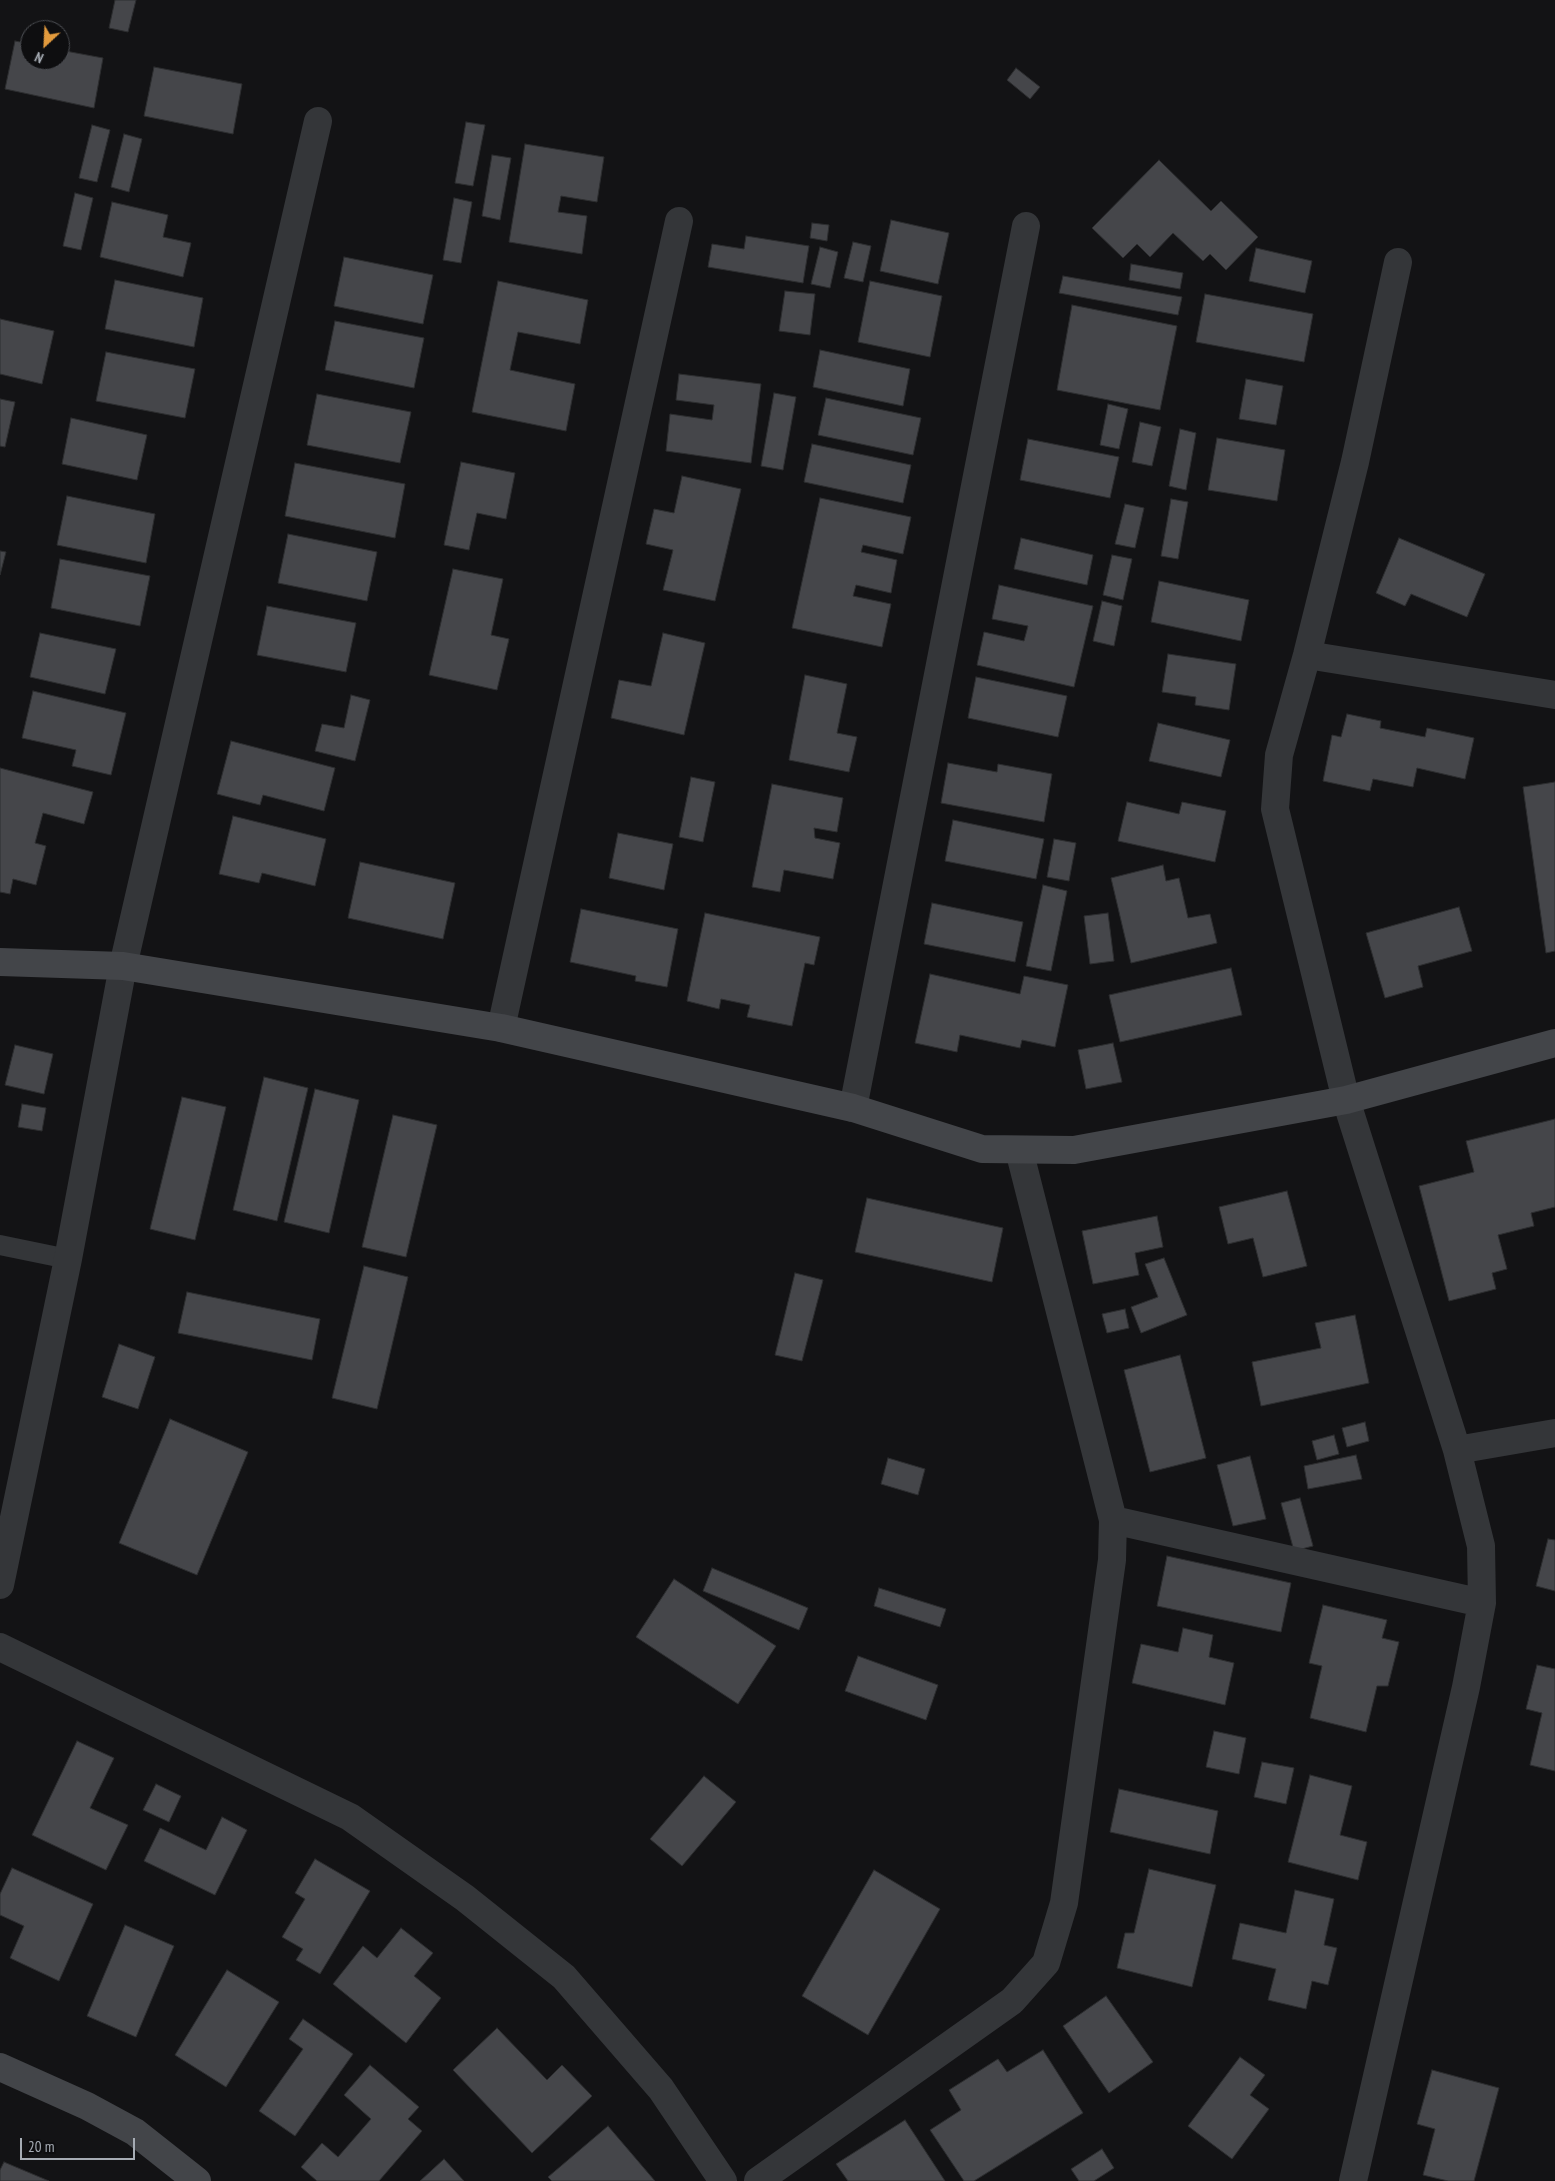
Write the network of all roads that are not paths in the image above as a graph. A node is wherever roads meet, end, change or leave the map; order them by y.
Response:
1 (318, 121) dead end
2 (679, 221) dead end
3 (1026, 226) dead end
4 (1398, 262) dead end
5 (1307, 655) junction
6 (1555, 695) edge
7 (0, 962) edge
8 (123, 966) junction
9 (502, 1028) junction
10 (1555, 1043) edge
11 (1346, 1100) junction
12 (854, 1108) junction
13 (1019, 1150) junction
14 (0, 1246) edge
15 (68, 1259) junction
16 (1555, 1433) edge
17 (1457, 1450) junction
18 (1113, 1520) junction
19 (0, 1585) edge
20 (1482, 1603) junction
21 (0, 1647) edge
22 (0, 2067) edge
23 (197, 2181) edge
24 (723, 2181) edge
25 (758, 2181) edge
26 (1353, 2181) edge

1 - 8 street
2 - 9 street
3 - 12 street
4 - 5 street
5 - 6 street
5 - 11 street
7 - 8 street
8 - 9 street
8 - 15 street
9 - 12 street
10 - 11 street
11 - 13 street
11 - 17 street
12 - 13 street
13 - 18 street
14 - 15 lane
15 - 19 street
16 - 17 street
17 - 20 street
18 - 20 street
18 - 25 street
20 - 26 street
21 - 24 street
22 - 23 street

